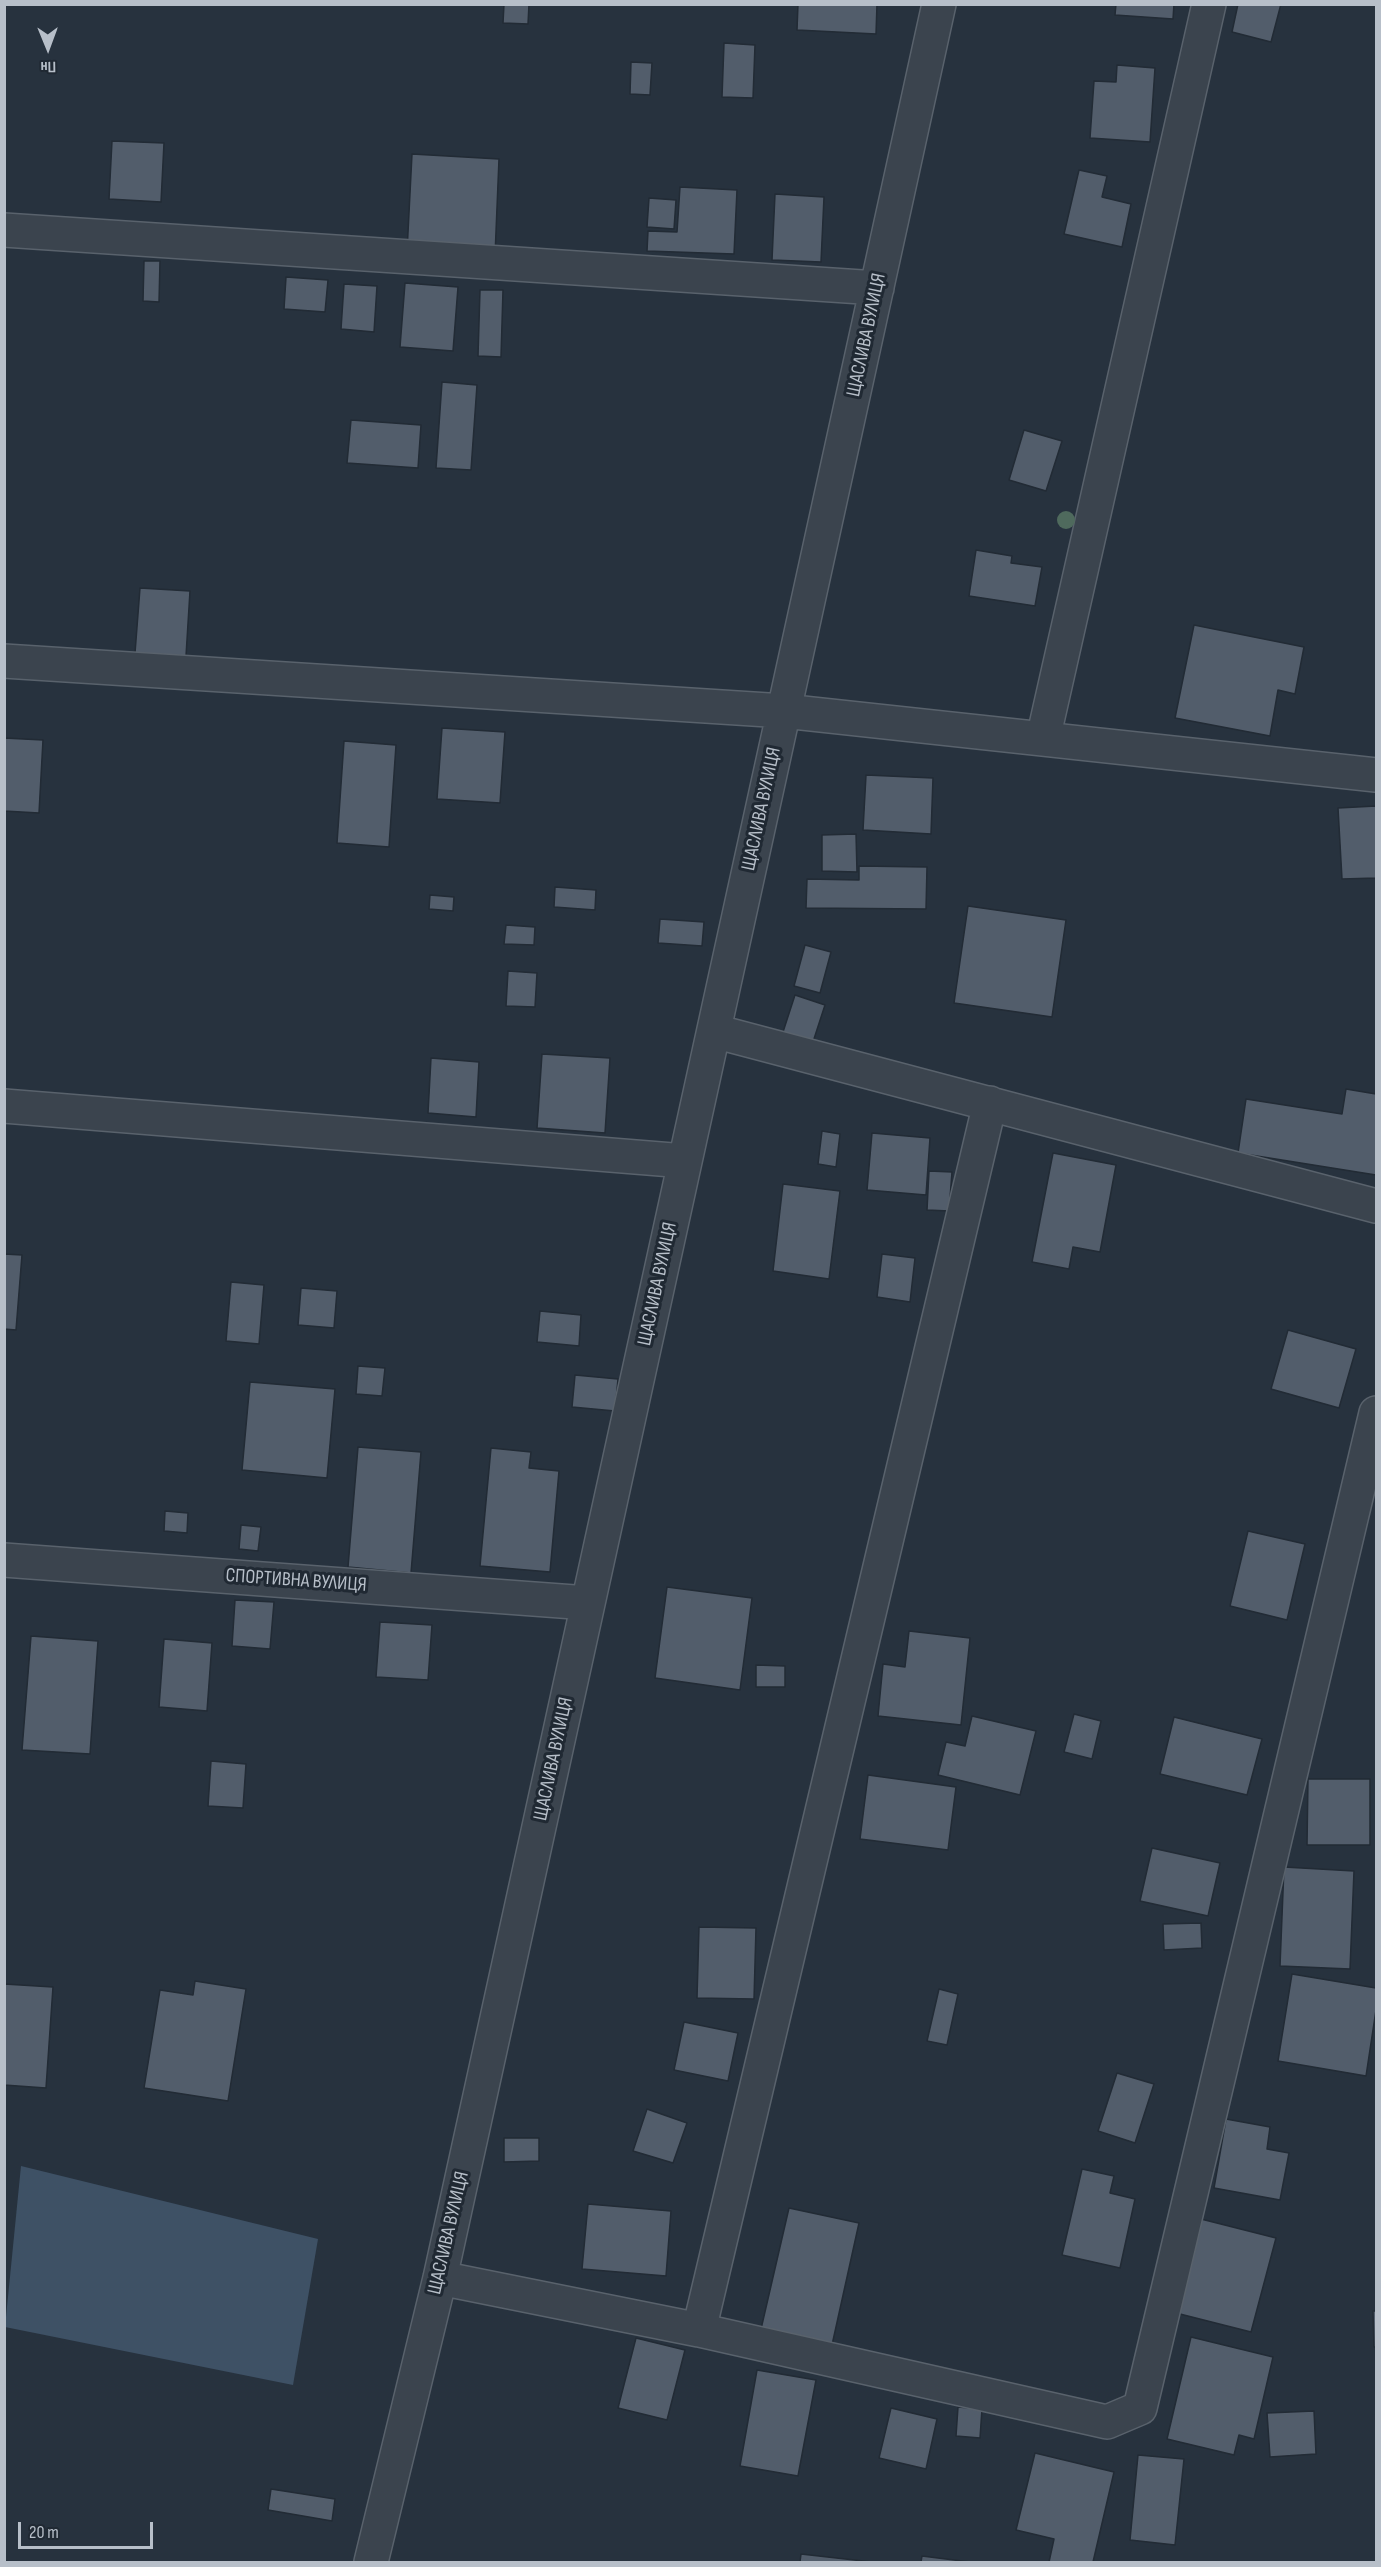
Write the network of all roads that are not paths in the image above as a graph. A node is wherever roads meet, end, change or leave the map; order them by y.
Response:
1 (939, 4) edge
2 (1209, 4) edge
3 (4, 230) edge
4 (877, 288) junction
5 (4, 662) edge
6 (784, 711) junction
7 (1042, 739) junction
8 (1377, 775) edge
9 (714, 1030) junction
10 (990, 1103) junction
11 (4, 1106) edge
12 (685, 1161) junction
13 (1377, 1206) edge
14 (1377, 1413) edge
15 (4, 1560) edge
16 (588, 1603) junction
17 (440, 2278) junction
18 (699, 2330) junction
19 (371, 2562) edge

1 - 4 street, ЩАСЛИВА ВУЛИЦЯ
2 - 7 street
3 - 4 street
4 - 6 street, ЩАСЛИВА ВУЛИЦЯ
5 - 6 street
6 - 7 street
6 - 9 street, ЩАСЛИВА ВУЛИЦЯ
7 - 8 street
9 - 10 street
9 - 12 street, ЩАСЛИВА ВУЛИЦЯ
10 - 13 street
10 - 18 street
11 - 12 street
12 - 16 street, ЩАСЛИВА ВУЛИЦЯ
14 - 18 street
15 - 16 street, СПОРТИВНА ВУЛИЦЯ
16 - 17 street, ЩАСЛИВА ВУЛИЦЯ
17 - 18 street
17 - 19 street, ЩАСЛИВА ВУЛИЦЯ

